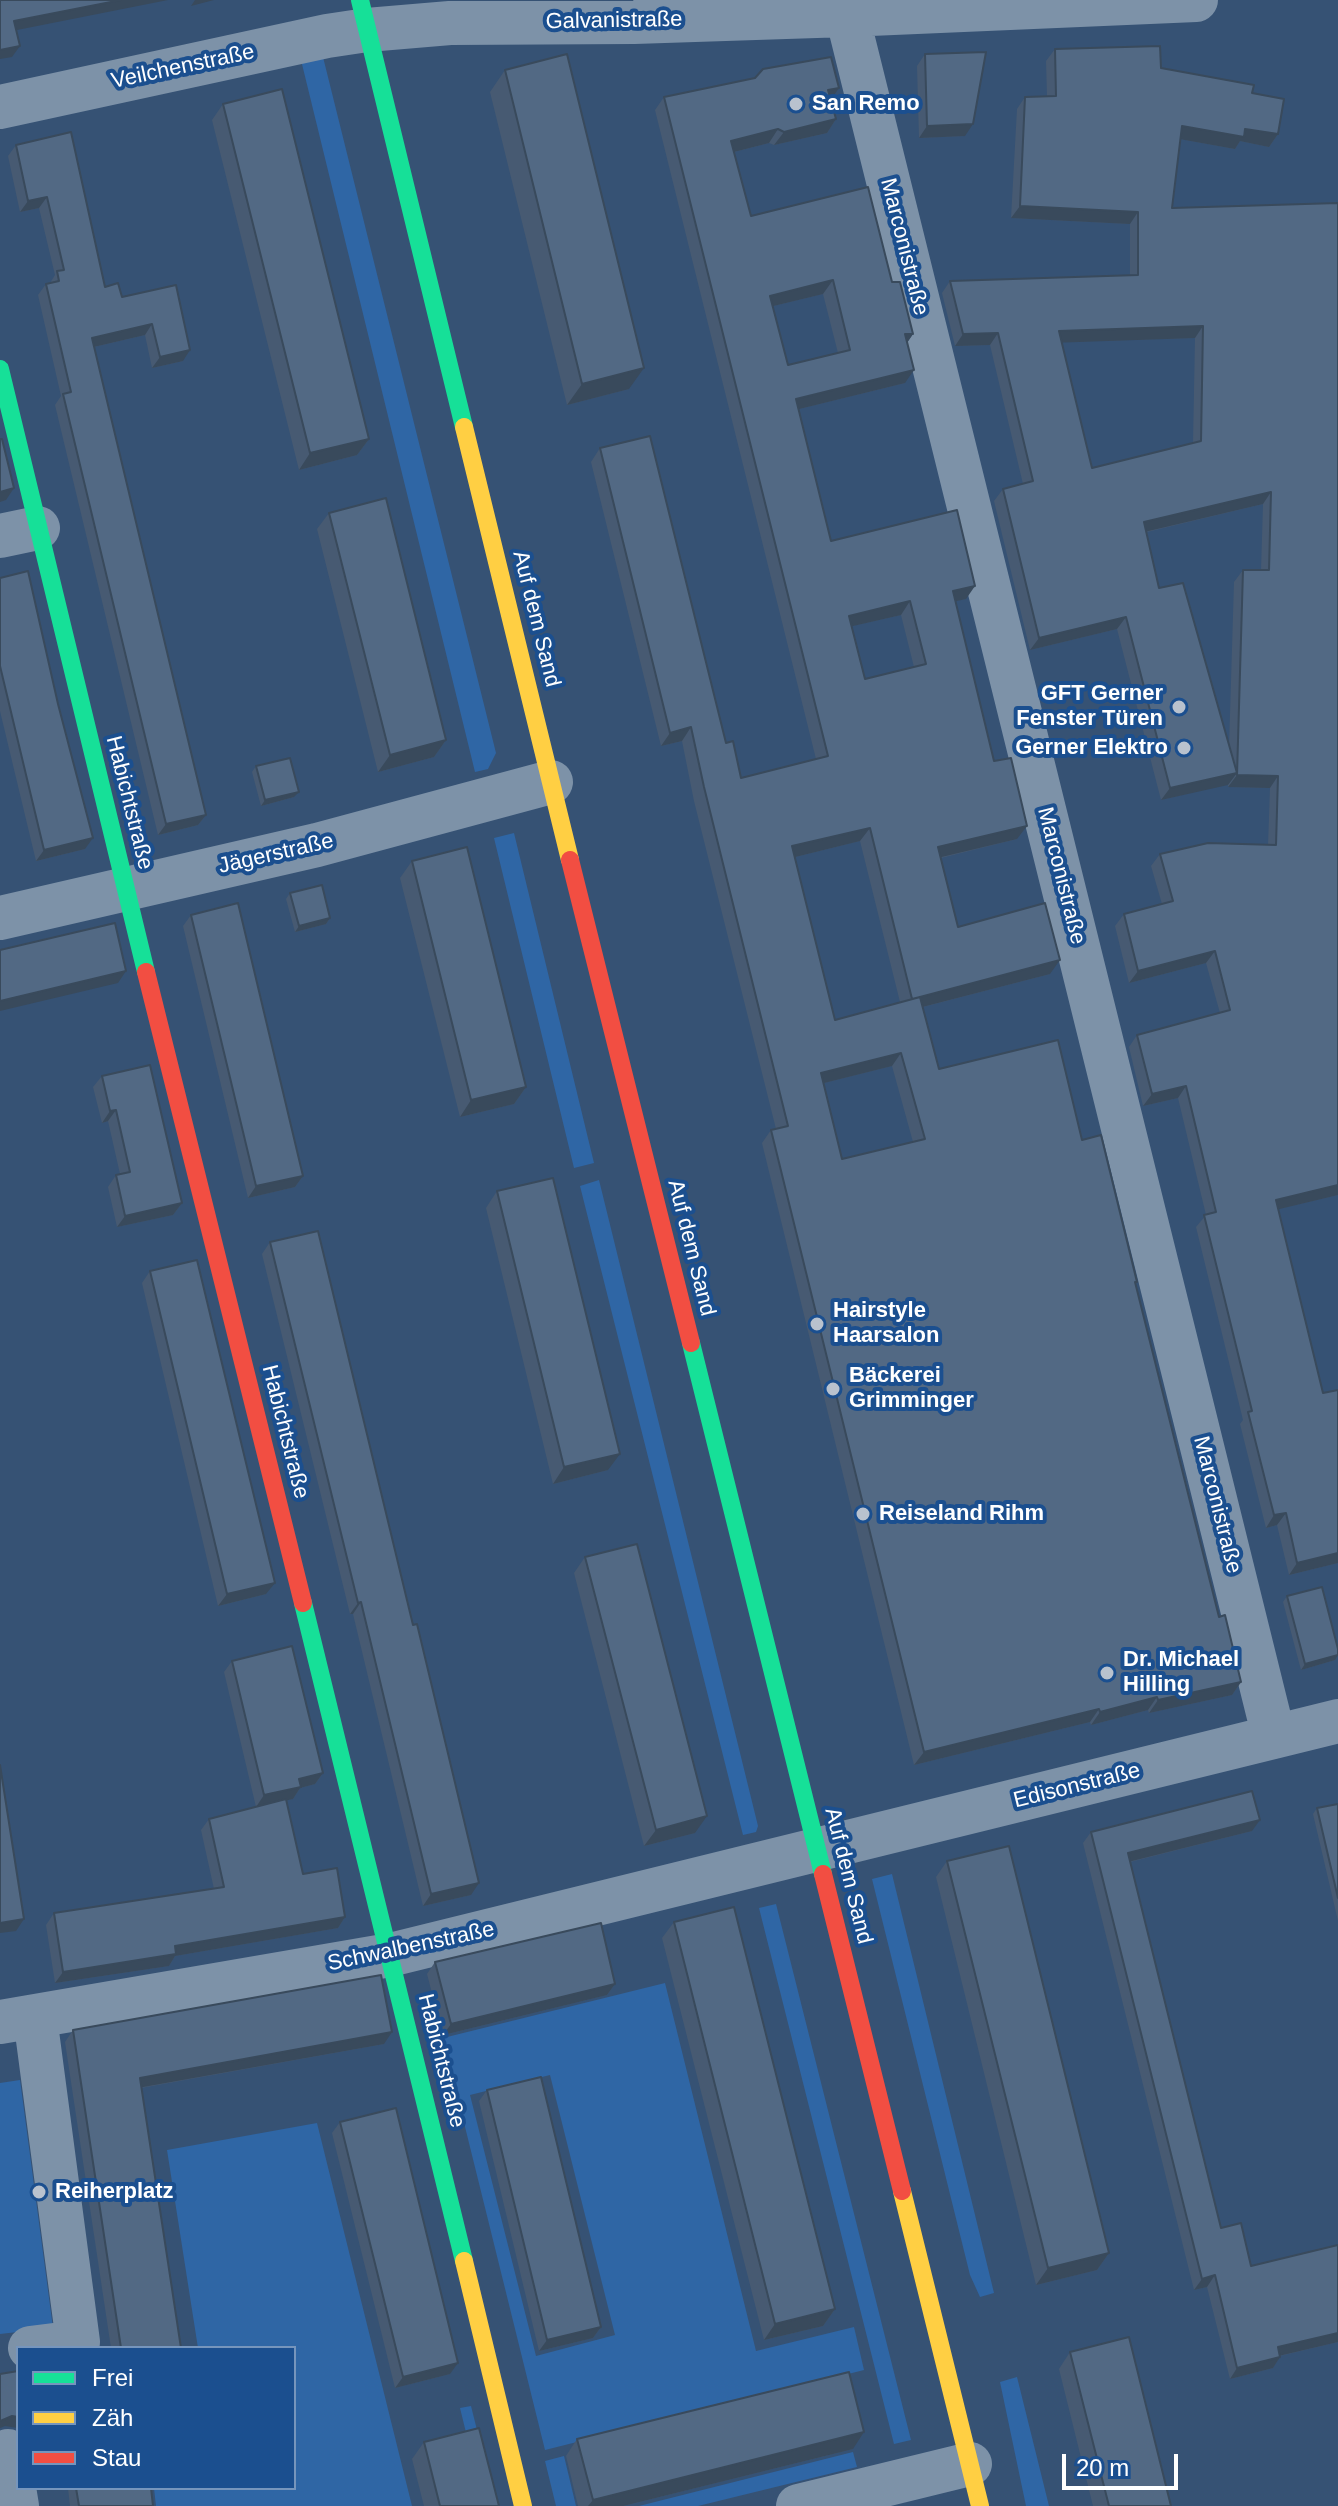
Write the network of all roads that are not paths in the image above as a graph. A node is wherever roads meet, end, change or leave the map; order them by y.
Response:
1 (1196, 0) edge
2 (364, 15) edge
3 (847, 15) junction
4 (0, 107) edge
5 (0, 369) edge
6 (19, 532) edge
7 (551, 782) junction
8 (125, 888) junction
9 (0, 918) edge
10 (1338, 1721) edge
11 (1274, 1737) junction
12 (817, 1851) junction
13 (390, 1955) junction
14 (17, 2020) edge
15 (46, 2346) edge
16 (8, 2451) dead end
17 (970, 2464) junction
18 (17, 2506) edge
19 (523, 2506) edge
20 (798, 2506) edge
21 (980, 2506) edge

1 - 3 street, Galvanistraße
2 - 3 street, Galvanistraße
2 - 4 street, Veilchenstraße
2 - 7 street, Auf dem Sand
3 - 11 street, Marconistraße
5 - 6 street, Habichtstraße
6 - 8 street, Habichtstraße
7 - 8 street, Jägerstraße
7 - 12 street, Auf dem Sand
8 - 9 street, Jägerstraße
8 - 13 street, Habichtstraße
10 - 11 street, Edisonstraße
11 - 12 street, Edisonstraße
12 - 13 street, Schwalbenstraße
12 - 17 street, Auf dem Sand
13 - 14 street, Schwalbenstraße
13 - 19 street, Habichtstraße
14 - 15 street
16 - 18 street
17 - 20 street
17 - 21 street, Auf dem Sand

